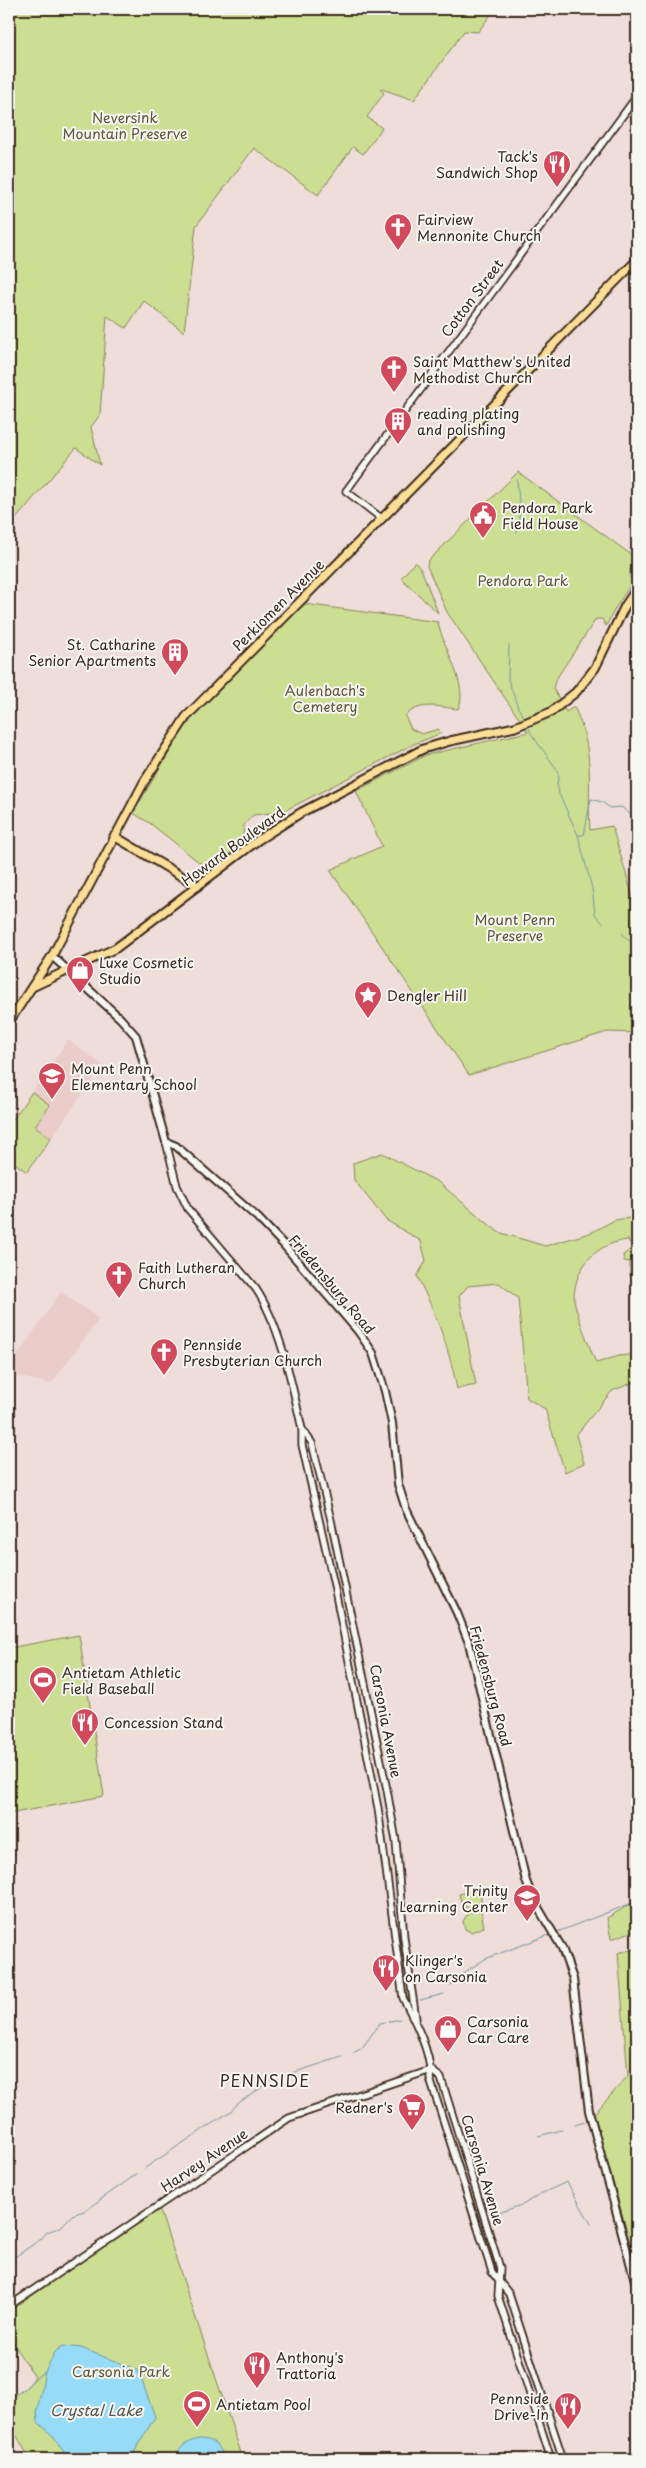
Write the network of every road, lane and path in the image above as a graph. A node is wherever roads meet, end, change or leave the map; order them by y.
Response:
1 (637, 96) edge
2 (637, 260) edge
3 (381, 518) junction
4 (637, 588) edge
5 (114, 836) junction
6 (198, 886) junction
7 (52, 956) junction
8 (68, 971) junction
9 (32, 987) junction
10 (9, 1022) edge
11 (166, 1142) junction
12 (302, 1429) junction
13 (416, 2025) junction
14 (431, 2070) junction
15 (499, 2282) junction
16 (637, 2288) edge
17 (9, 2306) edge
18 (551, 2459) edge
19 (563, 2459) edge

1 - 3 street, Cotton Street
2 - 3 main road, Perkiomen Avenue
3 - 5 main road, Perkiomen Avenue
4 - 6 main road, Howard Boulevard
5 - 6 main road
5 - 7 main road, Perkiomen Avenue
6 - 8 main road, Howard Boulevard
7 - 8 main road
7 - 9 main road, Perkiomen Avenue
8 - 9 main road, Howard Boulevard
8 - 11 main road
9 - 10 main road, Perkiomen Avenue
11 - 12 street, Carsonia Avenue
11 - 16 main road, Friedensburg Road
12 - 13 street, Carsonia Avenue
12 - 13 street, Carsonia Avenue
13 - 14 street, Carsonia Avenue
14 - 15 street, Carsonia Avenue
14 - 15 street, Carsonia Avenue
14 - 17 street, Harvey Avenue
15 - 18 street, Carsonia Avenue
15 - 19 street, Carsonia Avenue

